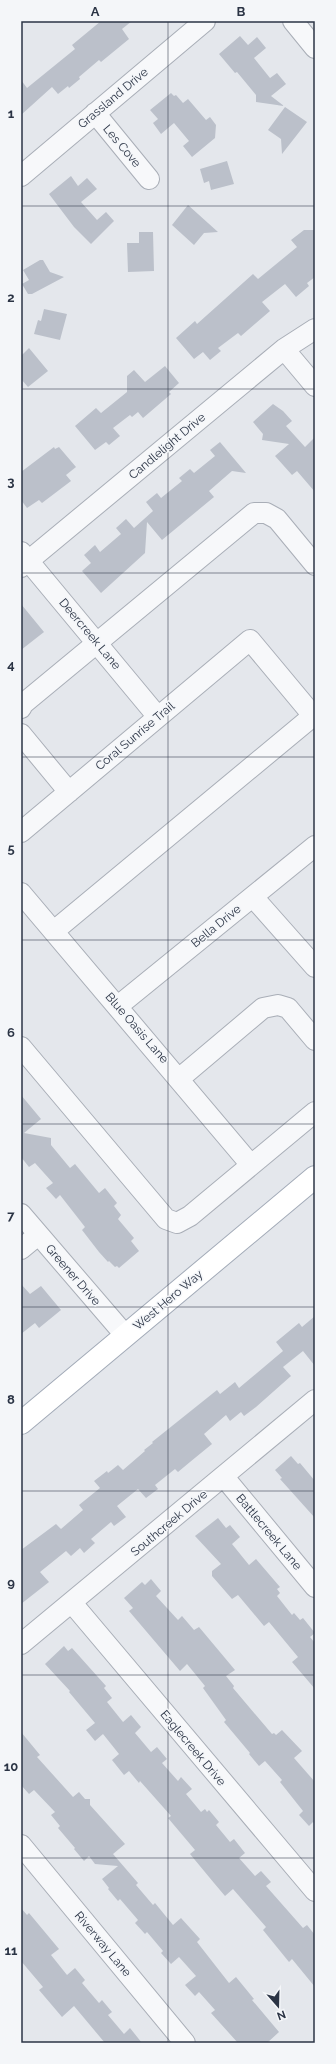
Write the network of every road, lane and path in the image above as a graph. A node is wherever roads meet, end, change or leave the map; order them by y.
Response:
1 (205, 21) edge
2 (293, 21) edge
3 (315, 48) edge
4 (95, 113) junction
5 (21, 176) edge
6 (149, 178) dead end
7 (315, 329) edge
8 (284, 349) junction
9 (315, 386) edge
10 (24, 560) edge
11 (315, 565) edge
12 (97, 643) junction
13 (21, 708) edge
14 (158, 717) junction
15 (314, 717) edge
16 (21, 734) edge
17 (69, 792) junction
18 (21, 832) edge
19 (315, 846) edge
20 (21, 893) edge
21 (253, 897) junction
22 (54, 931) junction
23 (315, 968) edge
24 (118, 1006) junction
25 (315, 1040) edge
26 (21, 1047) edge
27 (180, 1078) junction
28 (315, 1112) edge
29 (251, 1165) junction
30 (315, 1177) edge
31 (21, 1214) edge
32 (38, 1235) junction
33 (21, 1249) edge
34 (125, 1335) junction
35 (315, 1400) edge
36 (21, 1423) edge
37 (224, 1477) junction
38 (315, 1587) edge
39 (72, 1603) junction
40 (21, 1644) edge
41 (21, 1845) edge
42 (315, 1891) edge
43 (185, 2043) edge

1 - 4 street, Grassland Drive
2 - 3 street
4 - 5 street, Grassland Drive
4 - 6 street, Les Cove
7 - 8 street, Candlelight Drive
8 - 9 street
8 - 10 street, Candlelight Drive
10 - 12 street, Deercreek Lane
11 - 12 street
12 - 13 street
12 - 14 street, Deercreek Lane
14 - 15 street, Coral Sunrise Trail
14 - 17 street, Coral Sunrise Trail
15 - 22 street
16 - 17 street
17 - 18 street, Coral Sunrise Trail
19 - 21 street, Bella Drive
20 - 22 street, Blue Oasis Lane
21 - 23 street
21 - 24 street, Bella Drive
22 - 24 street, Blue Oasis Lane
24 - 27 street, Blue Oasis Lane
25 - 27 street
26 - 29 street
27 - 29 street, Blue Oasis Lane
28 - 29 street
30 - 34 main road, West Hero Way
31 - 32 street, Greener Drive
32 - 33 street
32 - 34 street, Greener Drive
34 - 36 main road, West Hero Way
35 - 37 street, Southcreek Drive
37 - 38 street, Battlecreek Lane
37 - 39 street, Southcreek Drive
39 - 40 street, Southcreek Drive
39 - 42 street, Eaglecreek Drive
41 - 43 street, Riverway Lane

